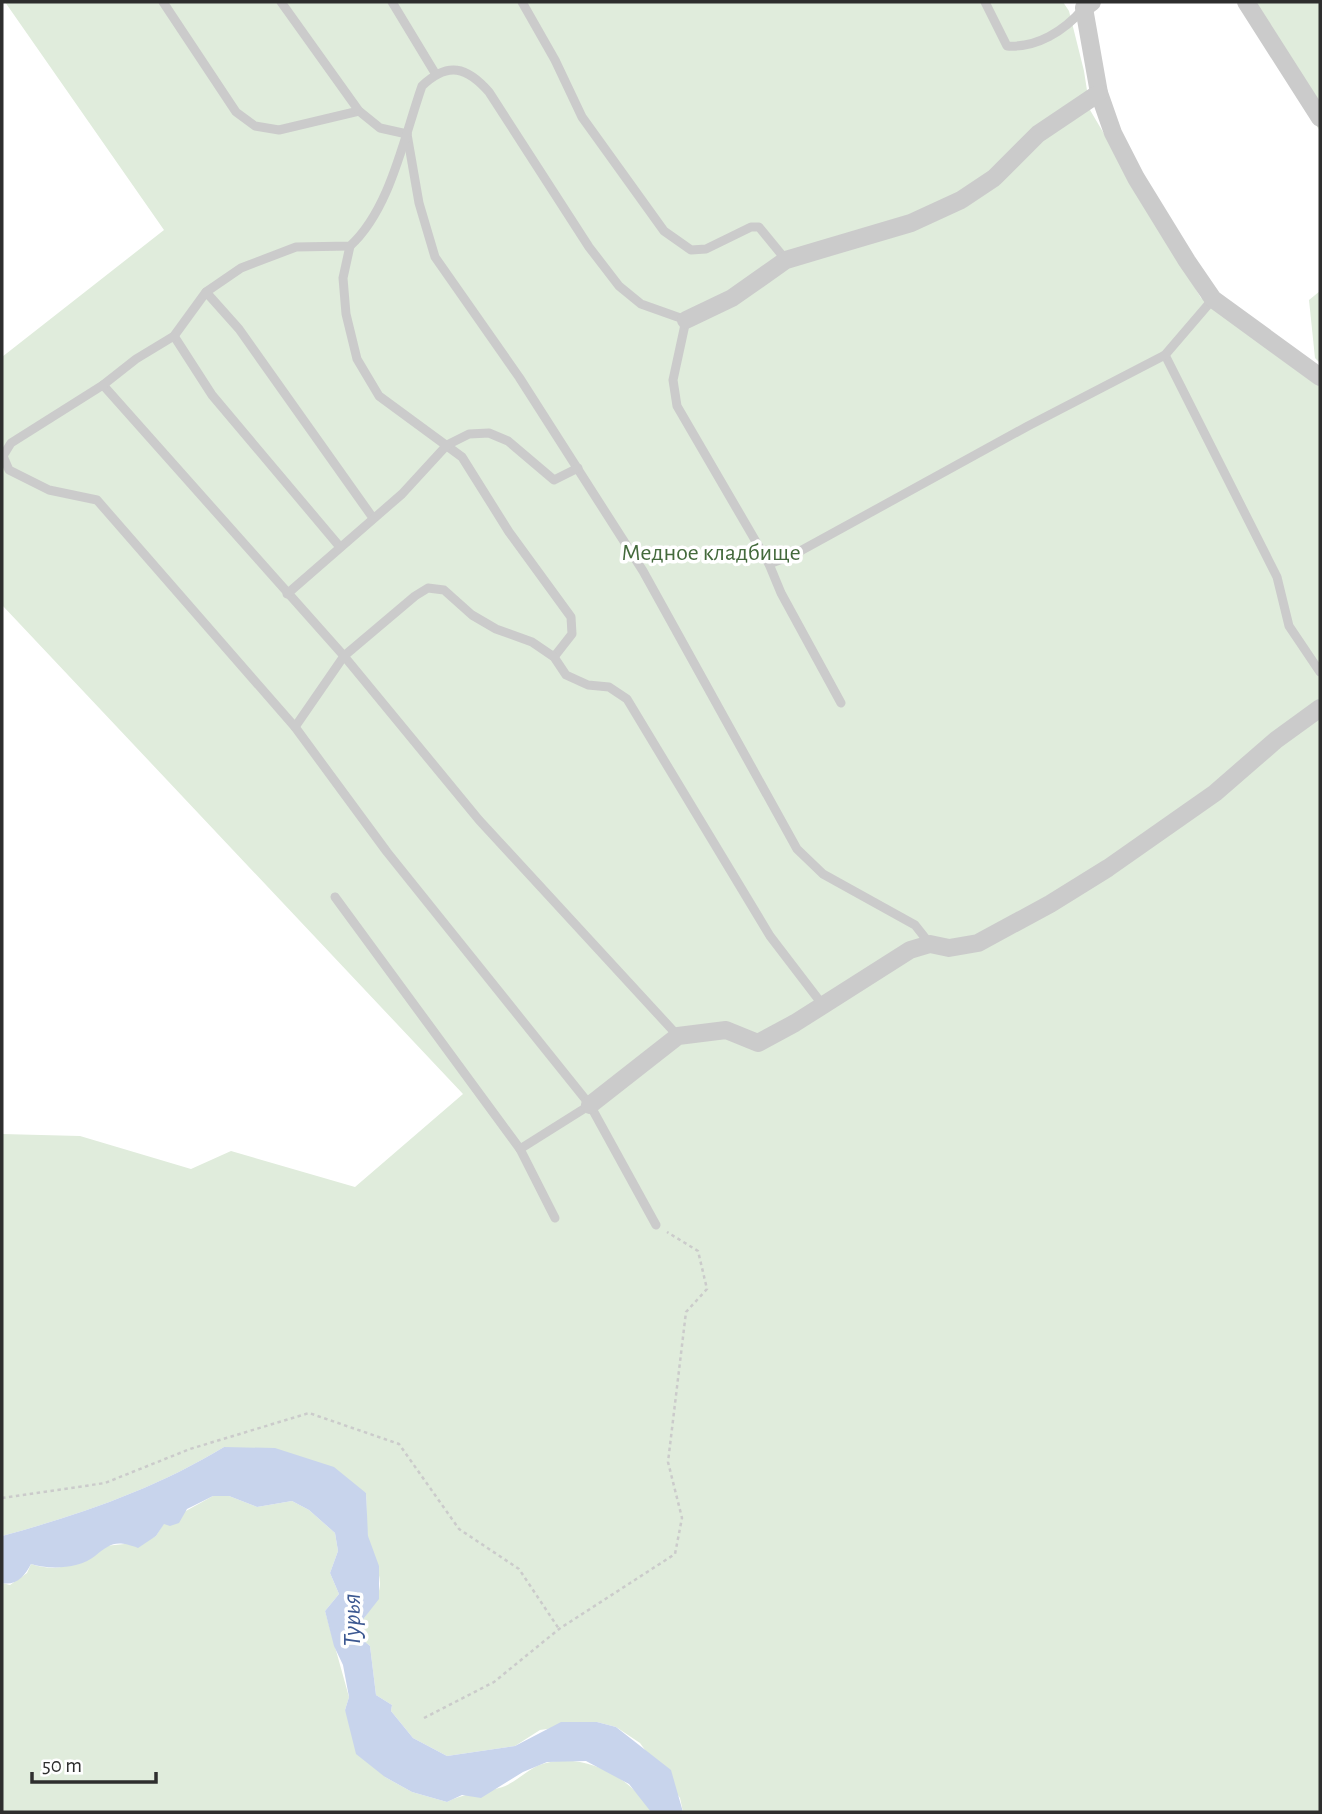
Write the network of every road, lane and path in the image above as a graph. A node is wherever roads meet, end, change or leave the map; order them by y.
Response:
1 (163, 2) edge
2 (281, 2) edge
3 (392, 2) edge
4 (522, 2) edge
5 (985, 2) edge
6 (1246, 2) edge
7 (1085, 4) edge
8 (435, 74) junction
9 (1099, 93) junction
10 (359, 111) junction
11 (1320, 118) edge
12 (407, 134) junction
13 (350, 246) junction
14 (786, 260) junction
15 (206, 292) junction
16 (1213, 299) junction
17 (686, 320) junction
18 (174, 336) junction
19 (1165, 355) junction
20 (1320, 377) edge
21 (103, 385) junction
22 (447, 445) junction
23 (578, 468) junction
24 (373, 518) junction
25 (340, 547) junction
26 (769, 564) junction
27 (287, 594) junction
28 (344, 656) junction
29 (554, 657) junction
30 (1320, 673) edge
31 (841, 703) dead end
32 (1320, 708) edge
33 (295, 727) junction
34 (335, 897) dead end
35 (930, 944) junction
36 (822, 1004) junction
37 (678, 1036) junction
38 (590, 1105) junction
39 (520, 1149) junction
40 (555, 1218) dead end
41 (656, 1225) joint
42 (2, 1498) edge
43 (559, 1629) junction
44 (424, 1718) dead end

1 - 10 lane
2 - 10 lane
3 - 8 lane
4 - 14 lane
5 - 7 lane
6 - 11 street
7 - 9 street
8 - 12 lane
8 - 17 lane
9 - 14 street
9 - 16 street
10 - 12 lane
12 - 13 lane
12 - 23 lane
13 - 15 lane
13 - 22 lane
14 - 17 street
15 - 18 lane
15 - 24 lane
16 - 19 lane
16 - 20 street
17 - 26 lane
18 - 21 lane
18 - 25 lane
19 - 26 lane
19 - 30 lane
21 - 27 lane
21 - 33 lane
22 - 23 lane
22 - 24 lane
22 - 29 lane
23 - 35 lane
24 - 25 lane
25 - 27 lane
26 - 31 lane
27 - 28 lane
28 - 29 lane
28 - 33 lane
28 - 37 lane
29 - 36 lane
32 - 35 street
33 - 38 lane
34 - 39 lane
35 - 36 street
36 - 37 street
37 - 38 street
38 - 39 lane
38 - 41 lane
39 - 40 lane
41 - 43 path
42 - 43 path
43 - 44 path

